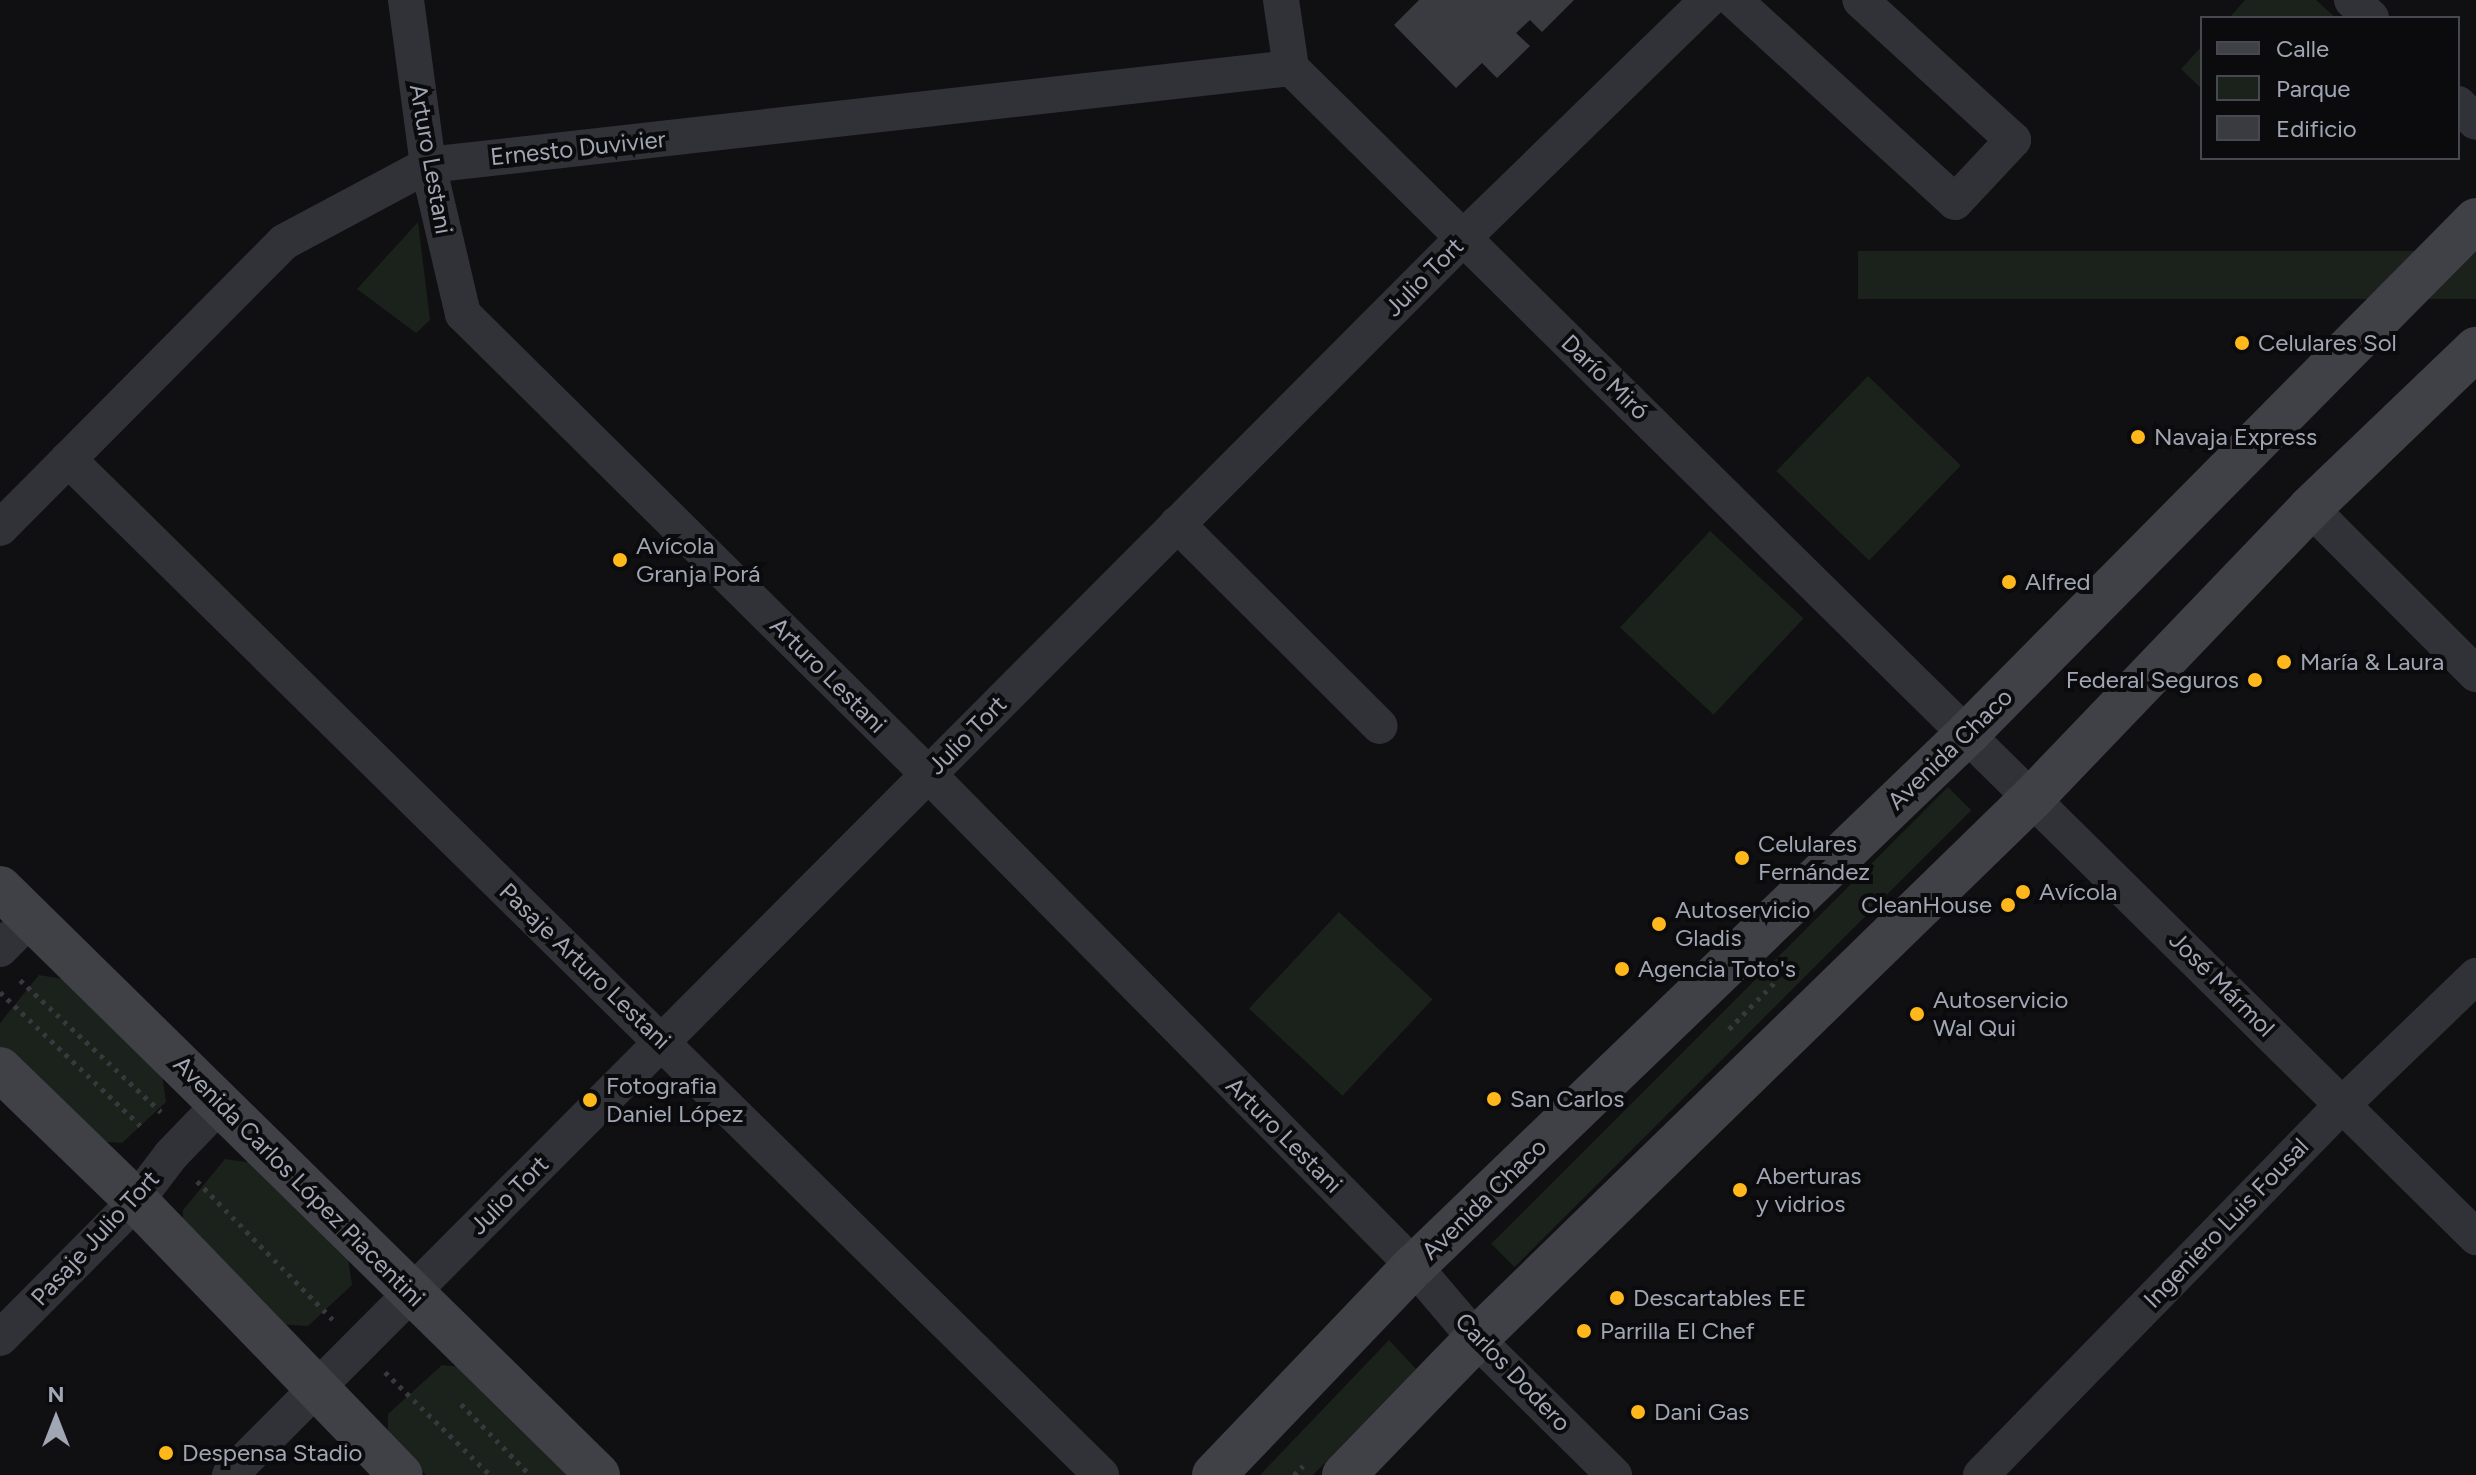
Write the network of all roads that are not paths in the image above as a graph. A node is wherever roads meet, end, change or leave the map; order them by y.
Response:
1 (406, 0) edge
2 (1281, 0) edge
3 (1708, 0) edge
4 (1734, 0) edge
5 (1860, 0) edge
6 (2352, 0) edge
7 (2369, 16) edge
8 (1291, 68) junction
9 (2460, 106) edge
10 (2476, 122) edge
11 (428, 165) junction
12 (2476, 220) edge
13 (1463, 238) junction
14 (2476, 349) edge
15 (68, 459) junction
16 (2310, 508) junction
17 (1177, 524) junction
18 (0, 528) edge
19 (2476, 674) edge
20 (1380, 726) dead end
21 (1968, 733) junction
22 (928, 774) junction
23 (2033, 797) junction
24 (0, 888) edge
25 (30, 919) junction
26 (6, 960) edge
27 (2476, 976) edge
28 (662, 1042) junction
29 (0, 1069) edge
30 (222, 1102) junction
31 (2343, 1104) junction
32 (136, 1201) junction
33 (2476, 1237) edge
34 (1414, 1266) junction
35 (411, 1293) junction
36 (0, 1338) edge
37 (1476, 1339) junction
38 (316, 1388) junction
39 (230, 1475) edge
40 (401, 1475) edge
41 (598, 1475) edge
42 (1101, 1475) edge
43 (1214, 1475) edge
44 (1344, 1475) edge
45 (1614, 1475) edge
46 (1981, 1475) edge

1 - 11 street, Arturo Lestani
2 - 8 street
3 - 13 street, Julio Tort
4 - 5 street
6 - 7 street
8 - 11 street, Ernesto Duvivier
8 - 13 street, Darío Miró
9 - 10 street
11 - 15 street, Ernesto Duvivier
11 - 22 street, Arturo Lestani
12 - 21 main road, Avenida Chaco
13 - 17 street, Julio Tort
13 - 21 street, Darío Miró
14 - 16 main road
15 - 18 street, Ernesto Duvivier
15 - 28 street, Pasaje Arturo Lestani
16 - 19 street
16 - 23 main road
17 - 20 street
17 - 22 street, Julio Tort
21 - 23 street, José Mármol
21 - 34 main road, Avenida Chaco
22 - 28 street, Julio Tort
22 - 34 street, Arturo Lestani
23 - 31 street, José Mármol
23 - 37 main road
24 - 25 main road, Avenida Carlos López Piacentini
25 - 26 street
25 - 30 main road, Avenida Carlos López Piacentini
27 - 31 street, Ingeniero Luis Fousal
28 - 35 street, Julio Tort
28 - 42 street, Pasaje Arturo Lestani
29 - 32 main road
30 - 32 street, Pasaje Julio Tort
30 - 35 main road, Avenida Carlos López Piacentini
31 - 33 street, José Mármol
31 - 46 street, Ingeniero Luis Fousal
32 - 36 street, Pasaje Julio Tort
32 - 38 main road
34 - 37 street, Carlos Dodero
34 - 43 main road, Avenida Chaco
35 - 38 street, Julio Tort
35 - 41 main road, Avenida Carlos López Piacentini
37 - 44 main road
37 - 45 street, Carlos Dodero
38 - 39 street, Julio Tort
38 - 40 main road

